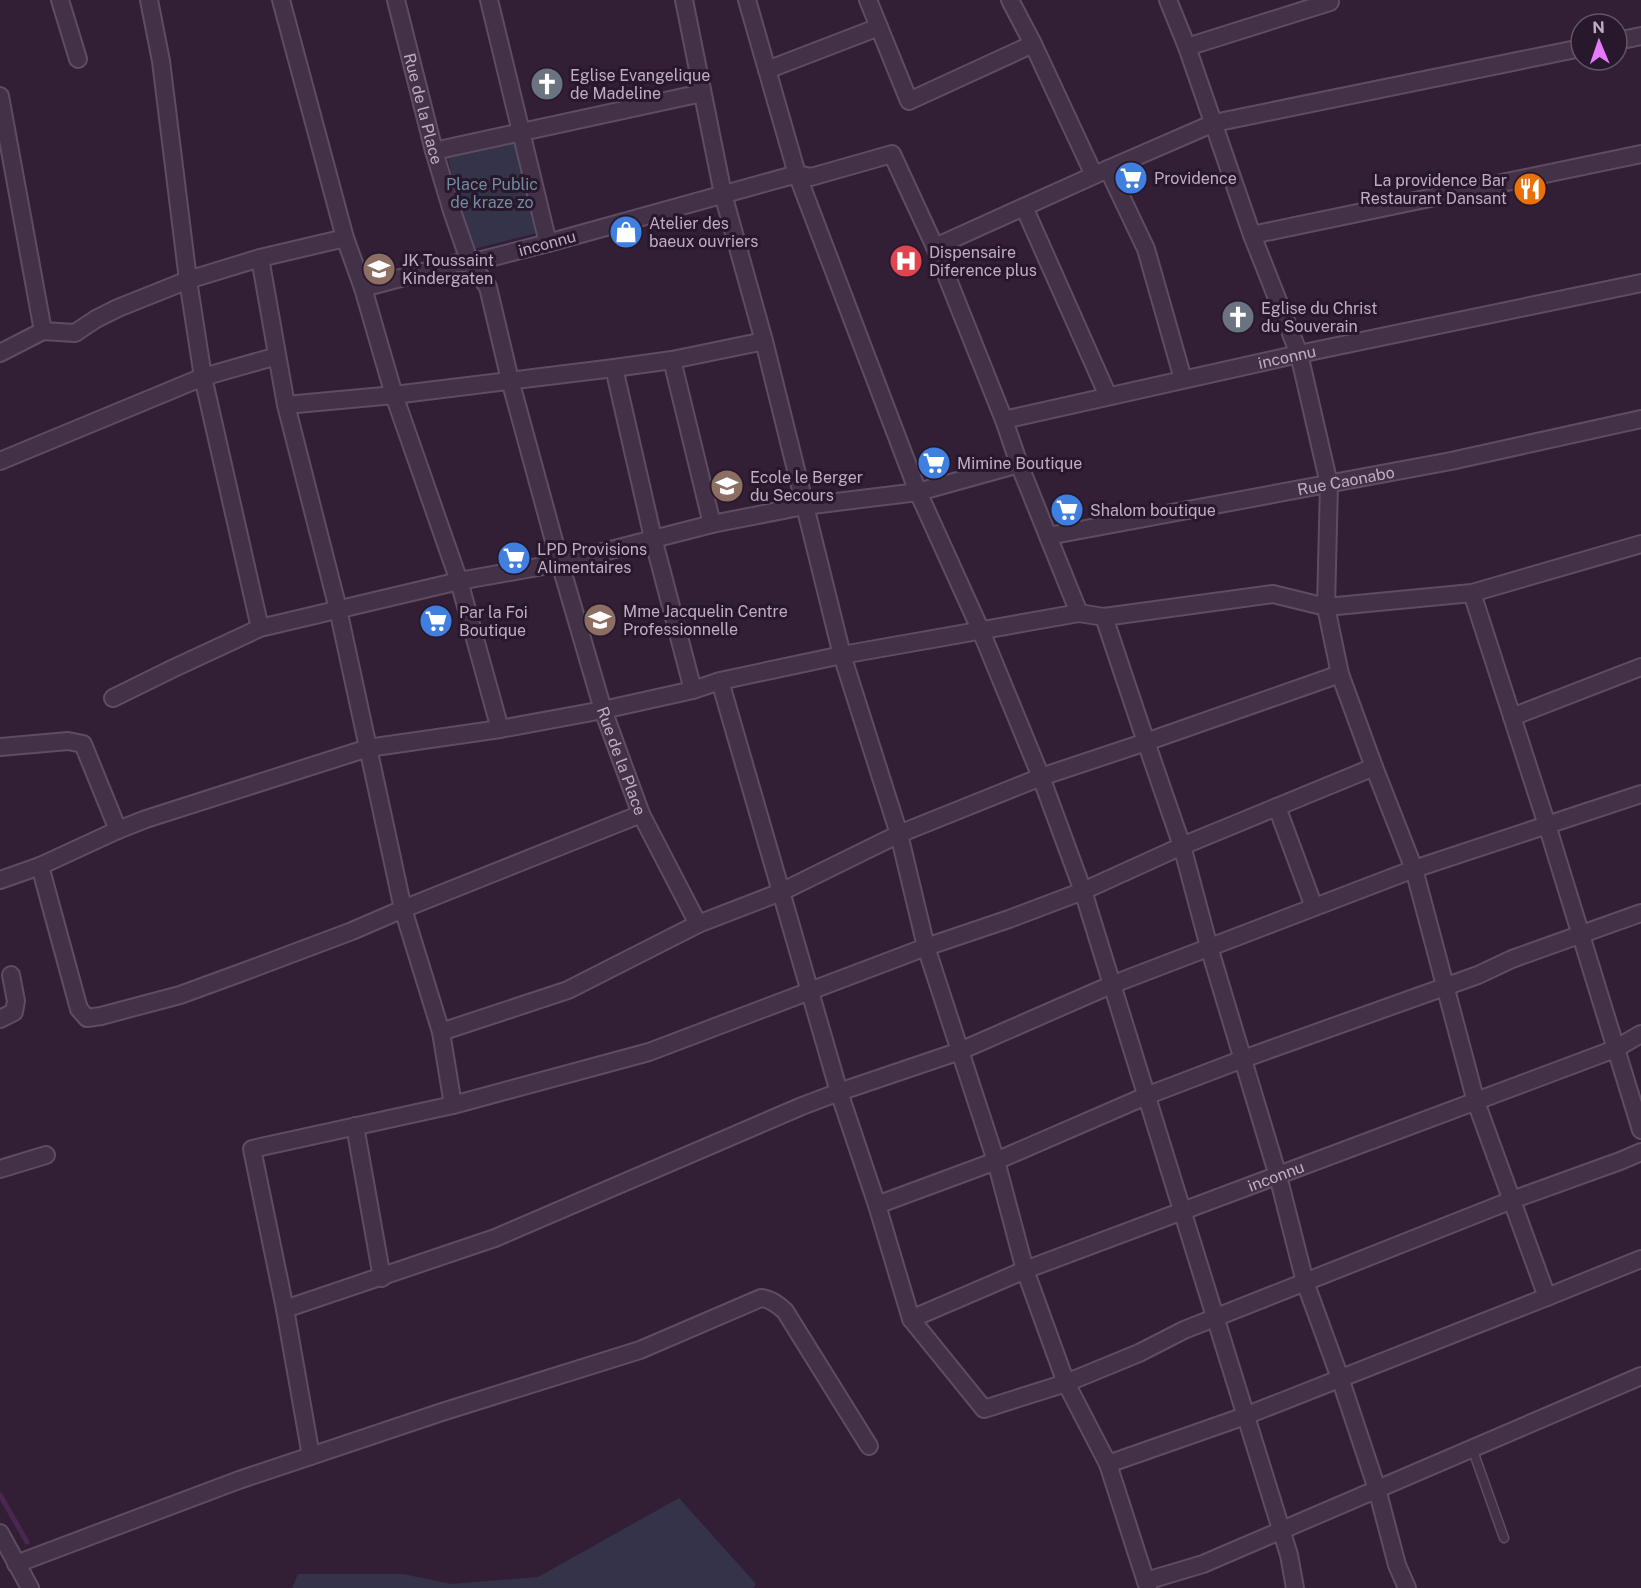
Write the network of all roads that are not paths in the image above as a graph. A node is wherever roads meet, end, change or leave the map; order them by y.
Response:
1 (60, 0) edge
2 (149, 0) edge
3 (281, 0) edge
4 (396, 0) edge
5 (489, 0) edge
6 (684, 0) edge
7 (747, 0) edge
8 (868, 0) edge
9 (1010, 0) edge
10 (1168, 0) edge
11 (1332, 1) edge
12 (879, 27) junction
13 (1033, 44) junction
14 (1187, 47) junction
15 (1569, 50) edge
16 (78, 58) dead end
17 (767, 70) junction
18 (702, 93) junction
19 (0, 96) edge
20 (1214, 123) junction
21 (521, 133) junction
22 (434, 152) junction
23 (1641, 154) edge
24 (1101, 172) junction
25 (804, 175) junction
26 (723, 194) junction
27 (1024, 207) junction
28 (1252, 235) junction
29 (345, 238) junction
30 (548, 243) junction
31 (935, 247) junction
32 (260, 258) junction
33 (470, 263) junction
34 (188, 280) junction
35 (1641, 283) edge
36 (363, 288) junction
37 (43, 331) junction
38 (764, 341) junction
39 (0, 353) edge
40 (1299, 354) junction
41 (277, 356) junction
42 (672, 360) junction
43 (614, 368) junction
44 (203, 377) junction
45 (1184, 379) junction
46 (510, 380) junction
47 (394, 395) junction
48 (1108, 396) junction
49 (286, 405) junction
50 (1641, 419) edge
51 (1004, 420) junction
52 (0, 461) edge
53 (1019, 464) junction
54 (1329, 484) junction
55 (918, 492) junction
56 (804, 506) junction
57 (712, 524) junction
58 (1048, 536) junction
59 (653, 538) junction
60 (1641, 544) edge
61 (560, 563) junction
62 (459, 581) junction
63 (1472, 593) junction
64 (1326, 607) junction
65 (338, 609) junction
66 (1079, 613) junction
67 (1104, 617) junction
68 (260, 628) junction
69 (981, 631) junction
70 (842, 655) junction
71 (1641, 667) edge
72 (1340, 674) junction
73 (720, 681) junction
74 (693, 690) junction
75 (113, 698) dead end
76 (603, 710) junction
77 (1512, 717) junction
78 (501, 729) junction
79 (1146, 742) junction
80 (0, 747) edge
81 (368, 748) junction
82 (1374, 767) junction
83 (1041, 777) junction
84 (1641, 794) edge
85 (1277, 807) junction
86 (641, 814) junction
87 (1547, 825) junction
88 (118, 830) junction
89 (899, 834) junction
90 (1182, 846) junction
91 (40, 866) junction
92 (1414, 869) junction
93 (0, 880) edge
94 (1083, 891) junction
95 (781, 892) junction
96 (1314, 907) junction
97 (403, 909) junction
98 (1641, 913) edge
99 (698, 924) junction
100 (1581, 934) junction
101 (926, 947) junction
102 (1209, 947) junction
103 (11, 975) dead end
104 (1111, 985) junction
105 (1446, 987) junction
106 (809, 992) junction
107 (0, 1019) edge
108 (441, 1032) junction
109 (1641, 1034) edge
110 (1615, 1049) junction
111 (960, 1051) junction
112 (1243, 1059) junction
113 (839, 1092) junction
114 (1146, 1096) junction
115 (1476, 1102) junction
116 (453, 1105) junction
117 (355, 1126) junction
118 (1641, 1130) edge
119 (1641, 1152) edge
120 (46, 1155) dead end
121 (996, 1161) junction
122 (0, 1169) edge
123 (1278, 1176) junction
124 (1512, 1200) junction
125 (877, 1205) junction
126 (1181, 1212) junction
127 (1641, 1259) edge
128 (1025, 1270) junction
129 (382, 1278) junction
130 (1305, 1282) junction
131 (1547, 1297) junction
132 (285, 1310) junction
133 (911, 1318) junction
134 (1214, 1318) junction
135 (1641, 1376) edge
136 (1340, 1378) junction
137 (1066, 1383) junction
138 (1245, 1416) junction
139 (869, 1446) dead end
140 (1472, 1448) junction
141 (311, 1456) junction
142 (1108, 1464) junction
143 (1377, 1489) junction
144 (1281, 1530) junction
145 (0, 1533) edge
146 (1504, 1538) dead end
147 (16, 1564) junction
148 (1147, 1584) edge
149 (30, 1588) edge
150 (1296, 1588) edge
151 (1407, 1588) edge

1 - 16 street
2 - 34 street
3 - 29 street
4 - 22 street, Rue de la Place
5 - 21 street
6 - 18 street
7 - 17 street
8 - 12 street
9 - 13 street
10 - 14 street
11 - 14 street
12 - 13 street
12 - 17 street
13 - 24 street
14 - 20 street
15 - 20 street
17 - 25 street
18 - 21 street
18 - 26 street
19 - 37 street
20 - 24 street
20 - 28 street
21 - 22 street
21 - 30 street
22 - 33 street, Rue de la Place
23 - 28 street
24 - 27 street
24 - 45 street
25 - 26 street, inconnu
25 - 31 street, inconnu
25 - 55 street
26 - 30 street, inconnu
26 - 38 street
27 - 31 street
27 - 48 street
28 - 40 street
29 - 32 street
29 - 36 street
30 - 33 street, inconnu
31 - 51 street
32 - 34 street
32 - 41 street
33 - 36 street, inconnu
33 - 46 street, Rue de la Place
34 - 37 street
34 - 44 street
35 - 40 street, inconnu
36 - 47 street
37 - 39 street
38 - 42 street
38 - 56 street
40 - 45 street, inconnu
40 - 54 street
41 - 44 street
41 - 49 street
42 - 43 street
42 - 57 street
43 - 46 street
43 - 59 street
44 - 52 street
44 - 68 street
45 - 48 street, inconnu
46 - 47 street
46 - 61 street, Rue de la Place
47 - 49 street
47 - 62 street
48 - 51 street, inconnu
49 - 65 street
50 - 54 street, Rue Caonabo
51 - 53 street
53 - 55 street
53 - 58 street
54 - 58 street, Rue Caonabo
54 - 64 street
55 - 56 street
55 - 69 street
56 - 57 street
56 - 70 street
57 - 59 street
58 - 66 street
59 - 61 street
59 - 74 street
60 - 63 street
61 - 62 street
61 - 76 street, Rue de la Place
62 - 65 street
62 - 78 street
63 - 64 street
63 - 77 street
64 - 67 street
64 - 72 street
65 - 68 street
65 - 81 street
66 - 67 street
66 - 69 street
67 - 79 street
68 - 75 street
69 - 70 street
69 - 83 street
70 - 73 street
70 - 89 street
71 - 77 street
72 - 79 street
72 - 82 street
73 - 74 street
73 - 95 street
74 - 76 street
76 - 78 street
76 - 86 street, Rue de la Place
77 - 87 street
78 - 81 street
79 - 83 street
79 - 90 street
80 - 88 street
81 - 88 street
81 - 97 street
82 - 85 street
82 - 92 street
83 - 89 street
83 - 94 street
84 - 87 street
85 - 90 street
85 - 96 street
86 - 97 street
86 - 99 street, Rue de la Place
87 - 92 street
87 - 100 street
88 - 91 street
89 - 95 street
89 - 101 street
90 - 94 street
90 - 102 street
91 - 93 street
91 - 97 street
92 - 96 street
92 - 105 street
94 - 101 street
94 - 104 street
95 - 99 street
95 - 106 street
96 - 102 street
97 - 108 street
98 - 100 street
99 - 108 street
100 - 105 street
100 - 110 street
101 - 106 street
101 - 111 street
102 - 104 street
102 - 112 street
103 - 107 street
104 - 111 street
104 - 114 street
105 - 112 street
105 - 115 street
106 - 113 street
106 - 116 street
108 - 116 street
109 - 110 street, inconnu
110 - 115 street, inconnu
110 - 118 street
111 - 113 street
111 - 121 street
112 - 114 street
112 - 123 street
113 - 125 street
113 - 129 street
114 - 121 street
114 - 126 street
115 - 123 street, inconnu
115 - 124 street
116 - 117 street
117 - 129 street
117 - 132 street
119 - 124 street
120 - 122 street
121 - 125 street
121 - 128 street
123 - 126 street, inconnu
123 - 130 street
124 - 130 street
124 - 131 street
125 - 133 street
126 - 128 street, inconnu
126 - 134 street
127 - 131 street
128 - 133 street, inconnu
128 - 137 street
129 - 132 street
130 - 134 street
130 - 136 street
131 - 136 street
132 - 141 street
133 - 137 street
134 - 137 street
134 - 138 street
135 - 140 street
136 - 138 street
136 - 143 street
137 - 142 street
138 - 142 street
138 - 144 street
139 - 141 street
140 - 143 street
140 - 146 lane
141 - 147 street
142 - 148 street
143 - 144 street
143 - 151 street
144 - 148 street
144 - 150 street
145 - 147 street
147 - 149 street

